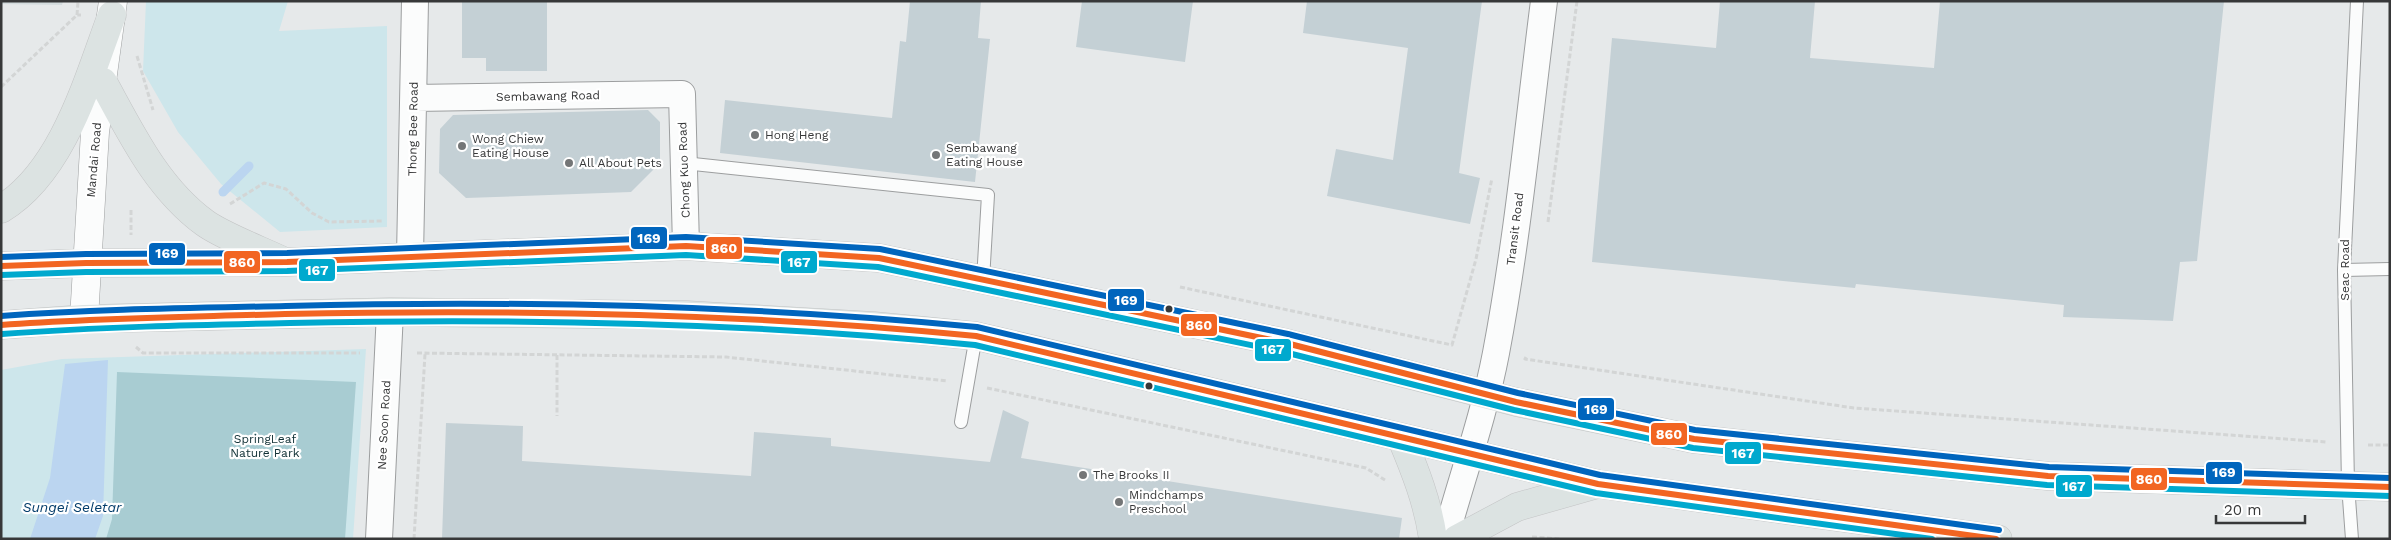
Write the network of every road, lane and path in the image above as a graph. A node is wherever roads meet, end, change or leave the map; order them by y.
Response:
1 (78, 1) edge
2 (415, 1) edge
3 (1544, 1) edge
4 (2357, 1) edge
5 (112, 8) edge
6 (77, 14) junction
7 (136, 57) dead end
8 (103, 82) junction
9 (1, 87) edge
10 (682, 94) joint
11 (414, 98) junction
12 (156, 117) dead end
13 (684, 163) junction
14 (1493, 171) dead end
15 (1, 209) edge
16 (233, 210) dead end
17 (391, 221) dead end
18 (686, 246) junction
19 (410, 256) junction
20 (287, 262) junction
21 (86, 263) junction
22 (1, 266) edge
23 (2390, 269) edge
24 (2344, 270) junction
25 (983, 280) junction
26 (1180, 286) dead end
27 (390, 312) junction
28 (84, 319) junction
29 (1, 325) edge
30 (976, 336) junction
31 (132, 340) dead end
32 (387, 353) junction
33 (425, 354) junction
34 (557, 355) junction
35 (1525, 359) dead end
36 (967, 383) junction
37 (1486, 395) junction
38 (557, 416) dead end
39 (961, 422) dead end
40 (1401, 437) junction
41 (2348, 444) junction
42 (2390, 445) edge
43 (1469, 454) junction
44 (1385, 480) dead end
45 (1598, 484) junction
46 (2348, 485) junction
47 (2390, 487) edge
48 (1532, 537) dead end
49 (379, 539) edge
50 (414, 539) edge
51 (1433, 539) edge
52 (1444, 539) edge
53 (1457, 539) edge
54 (1561, 539) edge
55 (1998, 539) edge
56 (2352, 539) edge

1 - 6 path
2 - 11 street, Thong Bee Road
3 - 37 street, Transit Road
4 - 24 lane, Seac Road
5 - 6 path
5 - 8 main road, Mandai Road
5 - 15 main road
6 - 9 path
7 - 12 path
8 - 20 main road
8 - 21 main road, Mandai Road
10 - 11 street, Sembawang Road
10 - 13 street, Chong Kuo Road
11 - 19 street, Thong Bee Road
13 - 18 street, Chong Kuo Road
13 - 25 lane
14 - 26 path
16 - 17 path
18 - 19 main road
18 - 25 main road
19 - 20 main road
20 - 21 main road
21 - 22 main road
21 - 28 main road, Mandai Road
23 - 24 lane
24 - 41 lane, Seac Road
25 - 37 main road
27 - 28 main road
27 - 30 main road
27 - 32 street, Nee Soon Road
28 - 29 main road
30 - 36 lane
30 - 40 main road
31 - 32 path
32 - 33 path
32 - 49 street, Nee Soon Road
33 - 34 path
33 - 50 path
34 - 36 path
34 - 38 path
35 - 41 path
36 - 39 lane
36 - 44 path
37 - 43 street, Transit Road
37 - 46 main road
40 - 43 main road
40 - 51 main road
41 - 42 path
41 - 46 lane, Seac Road
43 - 45 main road
43 - 52 street, Transit Road
45 - 53 main road
45 - 55 main road
46 - 47 main road
46 - 56 lane, Seac Road
48 - 54 path

